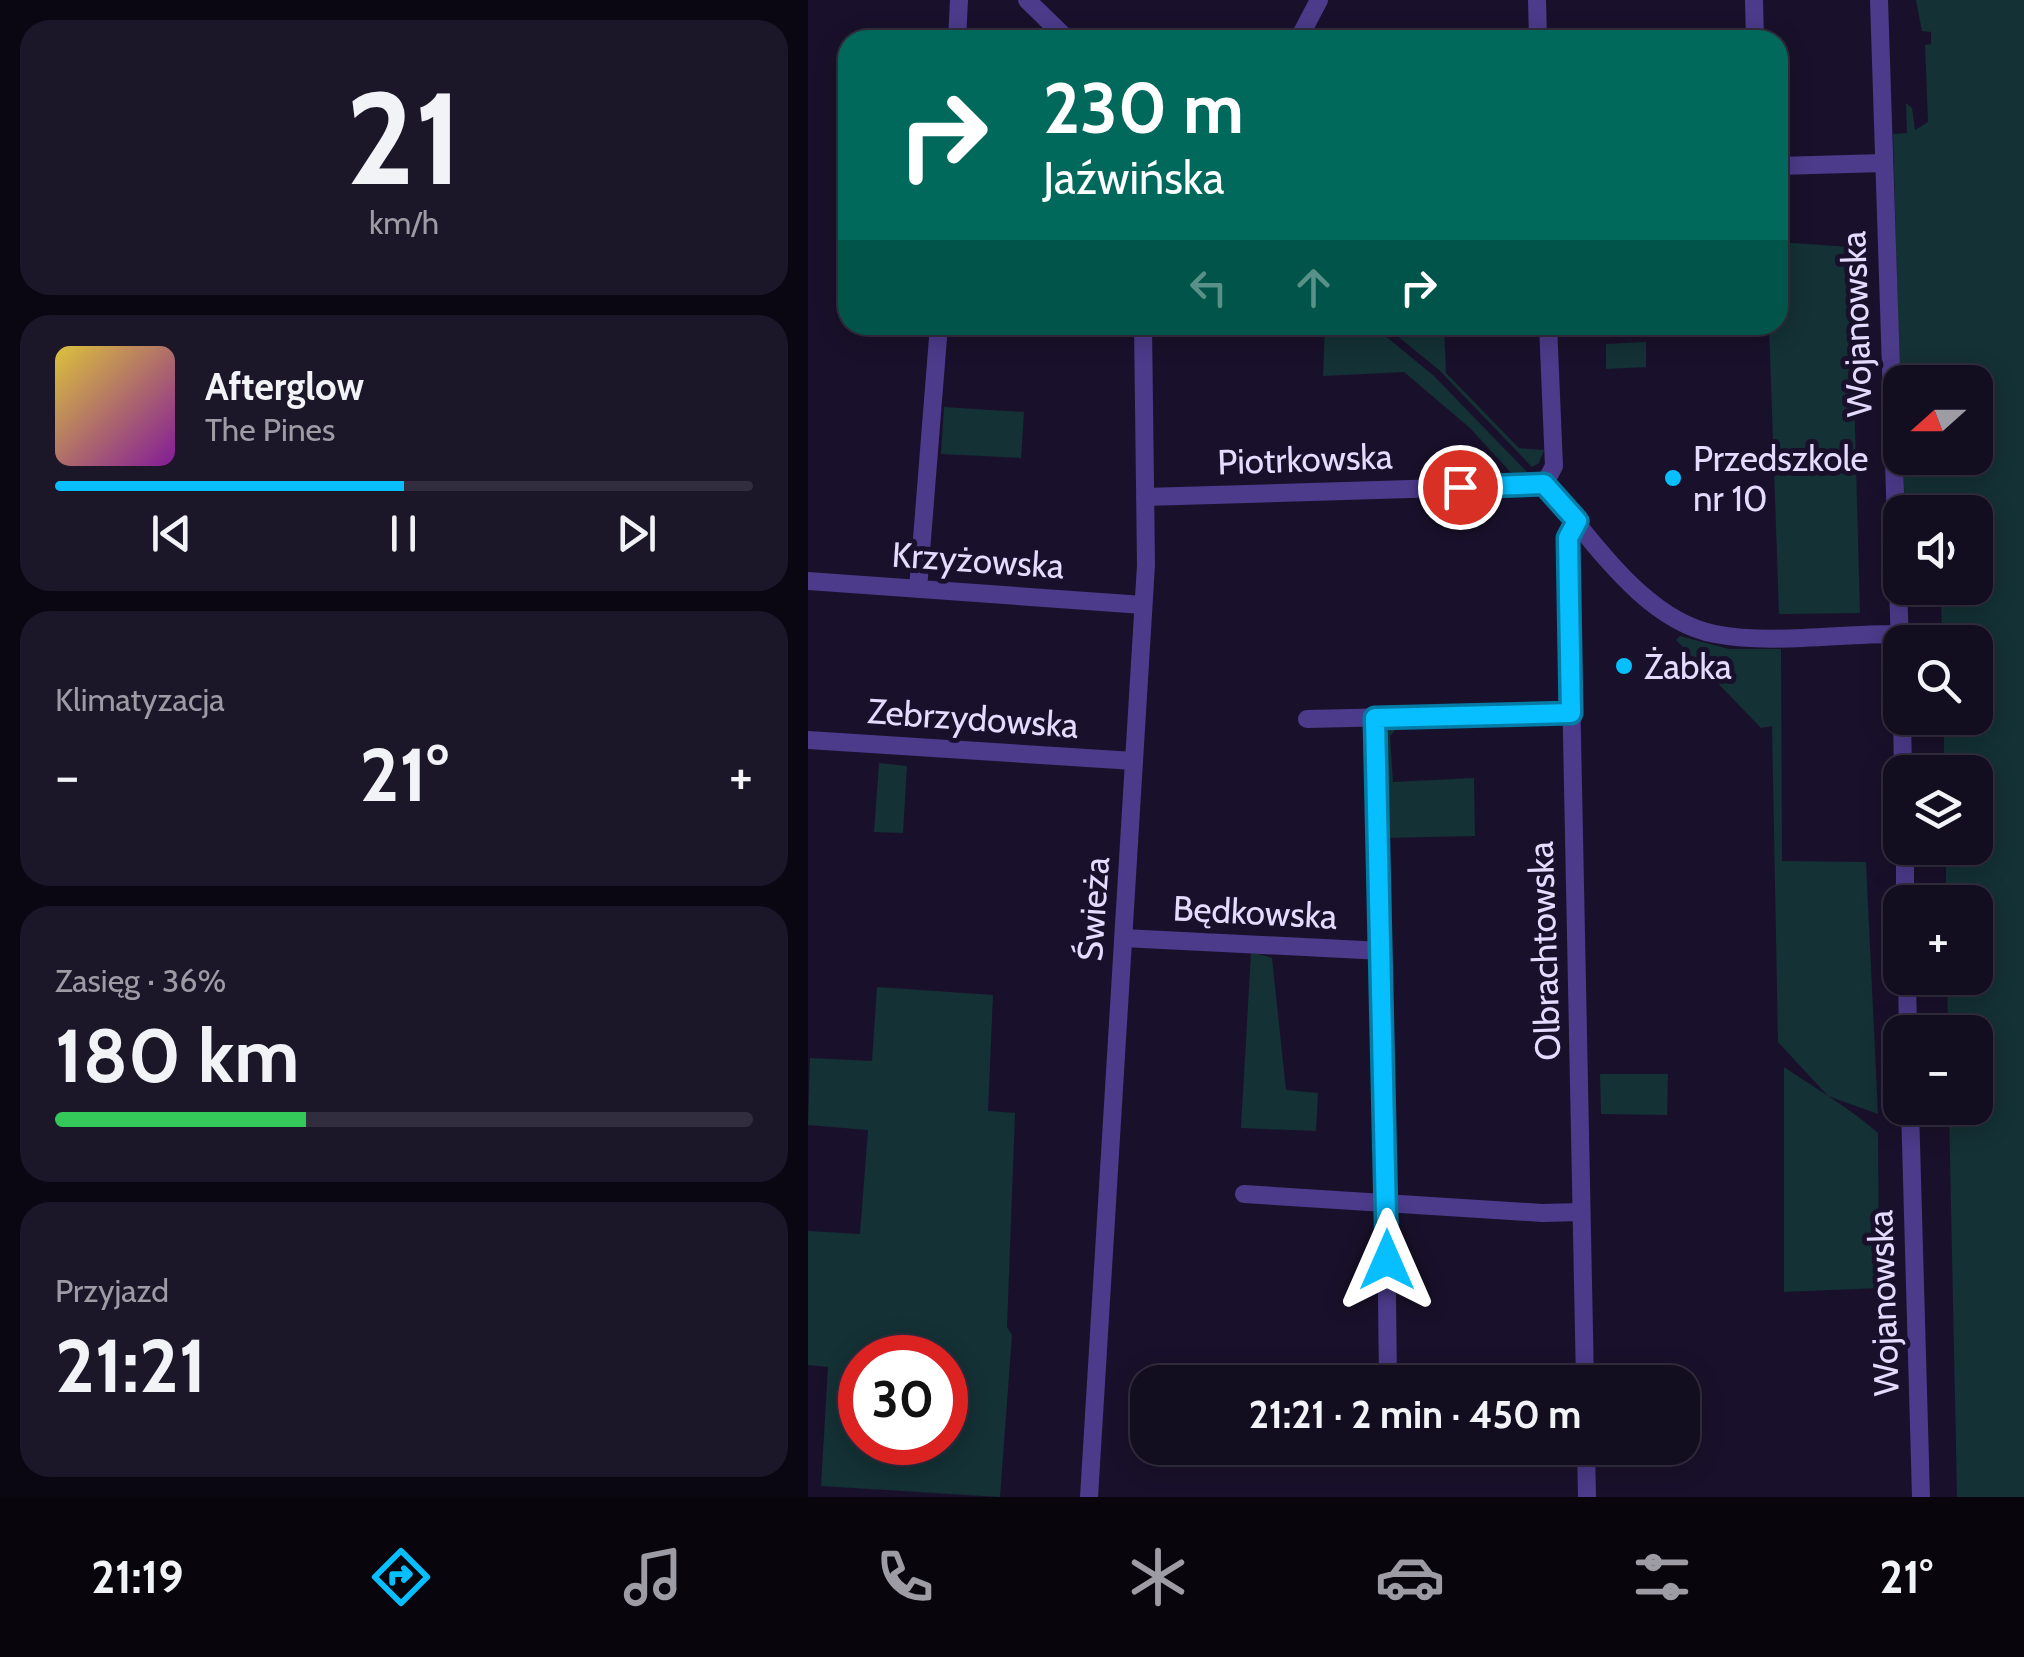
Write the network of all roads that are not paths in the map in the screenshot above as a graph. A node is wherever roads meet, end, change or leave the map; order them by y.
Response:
1 (958, 0) edge
2 (1026, 0) edge
3 (1318, 0) edge
4 (1538, 0) edge
5 (1754, 0) edge
6 (1879, 0) edge
7 (957, 30) edge
8 (1058, 30) edge
9 (1303, 30) edge
10 (1538, 30) edge
11 (1755, 30) edge
12 (1883, 163) junction
13 (1788, 166) edge
14 (938, 335) edge
15 (1143, 335) edge
16 (1548, 335) edge
17 (1544, 484) junction
18 (1145, 497) junction
19 (1577, 521) junction
20 (808, 581) edge
21 (918, 589) junction
22 (1144, 605) junction
23 (1899, 625) edge
24 (1883, 639) edge
25 (1571, 713) junction
26 (1375, 718) junction
27 (1307, 719) dead end
28 (808, 740) edge
29 (1134, 761) junction
30 (1123, 938) junction
31 (1384, 951) junction
32 (1910, 1125) edge
33 (1244, 1194) dead end
34 (1388, 1202) junction
35 (1582, 1212) junction
36 (1388, 1365) edge
37 (1585, 1365) edge
38 (1586, 1465) edge
39 (1088, 1497) edge
40 (1587, 1497) edge
41 (1921, 1497) edge

1 - 7 street
2 - 8 street
3 - 9 street
4 - 10 street
5 - 11 street
6 - 12 street, Wojanowska
12 - 13 street
12 - 23 street, Wojanowska
14 - 21 street
15 - 18 street, Świeża
16 - 17 street
17 - 18 street, Piotrkowska
17 - 19 street
18 - 22 street, Świeża
19 - 24 street
19 - 25 street, Olbrachtowska
20 - 21 street, Krzyżowska
21 - 22 street, Krzyżowska
22 - 29 street, Świeża
25 - 26 street
25 - 35 street, Olbrachtowska
26 - 27 street
26 - 31 street, Będkowska
28 - 29 street, Zebrzydowska
29 - 30 street, Świeża
30 - 31 street, Będkowska
30 - 39 street, Świeża
31 - 34 street, Będkowska
32 - 41 street, Wojanowska
33 - 34 street
34 - 35 street
34 - 36 street, Będkowska
35 - 37 street, Olbrachtowska
38 - 40 street

